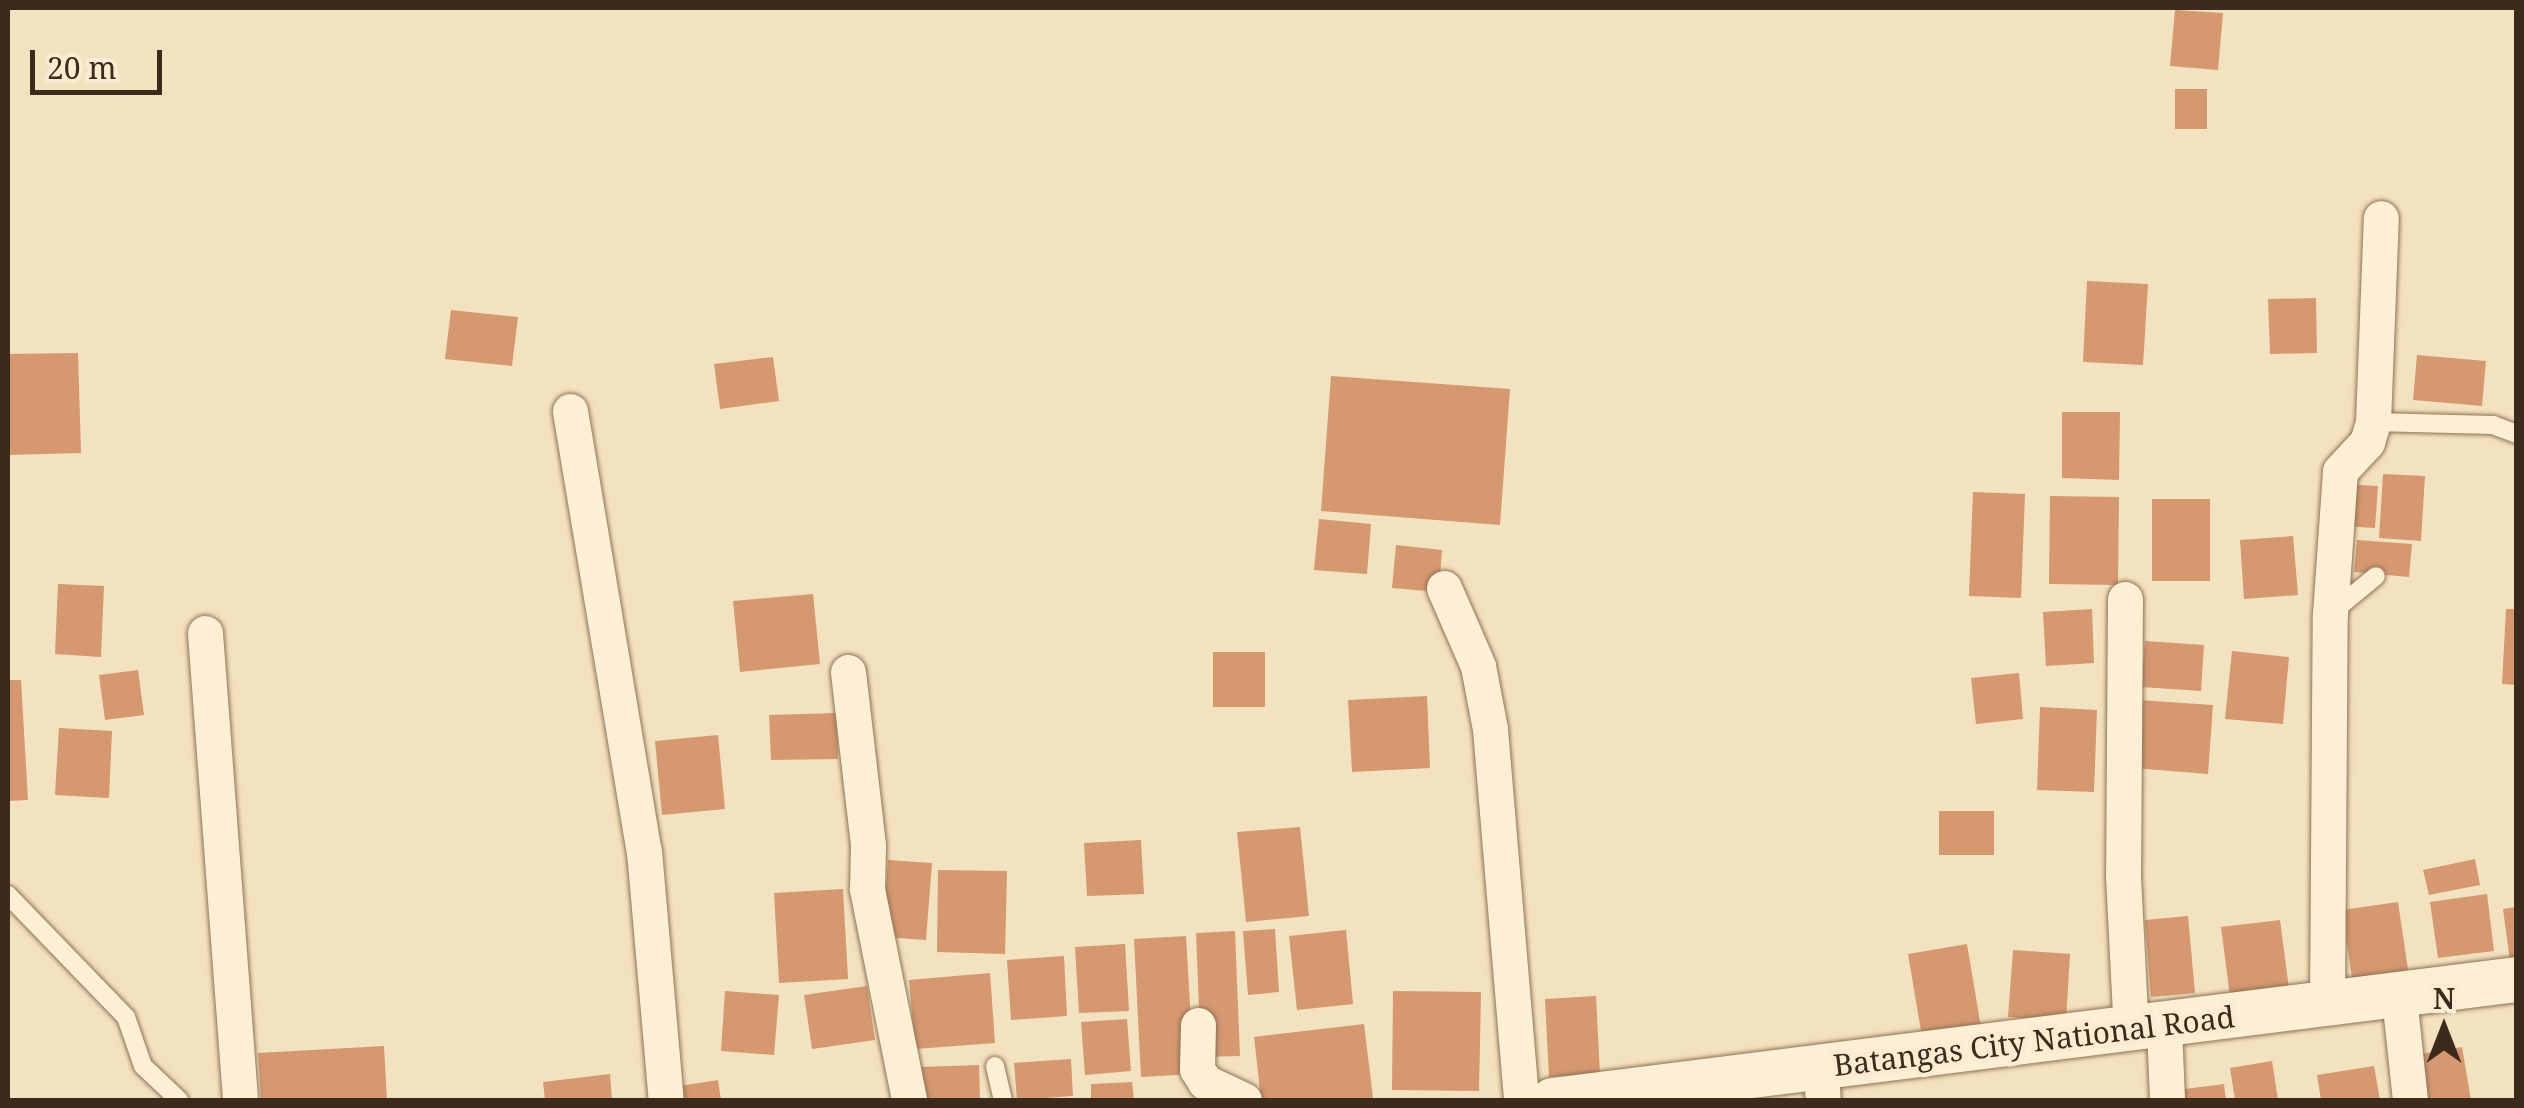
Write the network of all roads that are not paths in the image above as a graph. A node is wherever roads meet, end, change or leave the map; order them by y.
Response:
1 (2382, 218) dead end
2 (570, 411) dead end
3 (2373, 422) junction
4 (2516, 434) edge
5 (2376, 576) dead end
6 (1444, 588) dead end
7 (2125, 599) dead end
8 (2330, 614) junction
9 (205, 633) dead end
10 (848, 672) dead end
11 (8, 896) edge
12 (2516, 979) edge
13 (2399, 998) junction
14 (2327, 1004) junction
15 (1198, 1025) dead end
16 (2148, 1030) junction
17 (995, 1066) dead end
18 (1822, 1084) edge
19 (180, 1100) edge
20 (240, 1100) edge
21 (666, 1100) edge
22 (909, 1100) edge
23 (1003, 1100) edge
24 (1244, 1100) edge
25 (1521, 1100) edge
26 (1552, 1100) edge
27 (2167, 1100) edge
28 (2410, 1100) edge

1 - 3 street
2 - 21 street
3 - 4 lane
3 - 8 street
5 - 8 lane
6 - 25 street
7 - 16 street
8 - 14 street
9 - 20 street
10 - 22 street
11 - 19 lane
12 - 13 street, Batangas City National Road
13 - 14 street, Batangas City National Road
13 - 28 street
14 - 16 street, Batangas City National Road
15 - 24 street
16 - 18 street, Batangas City National Road
16 - 27 street
17 - 23 lane
18 - 26 street, Batangas City National Road

